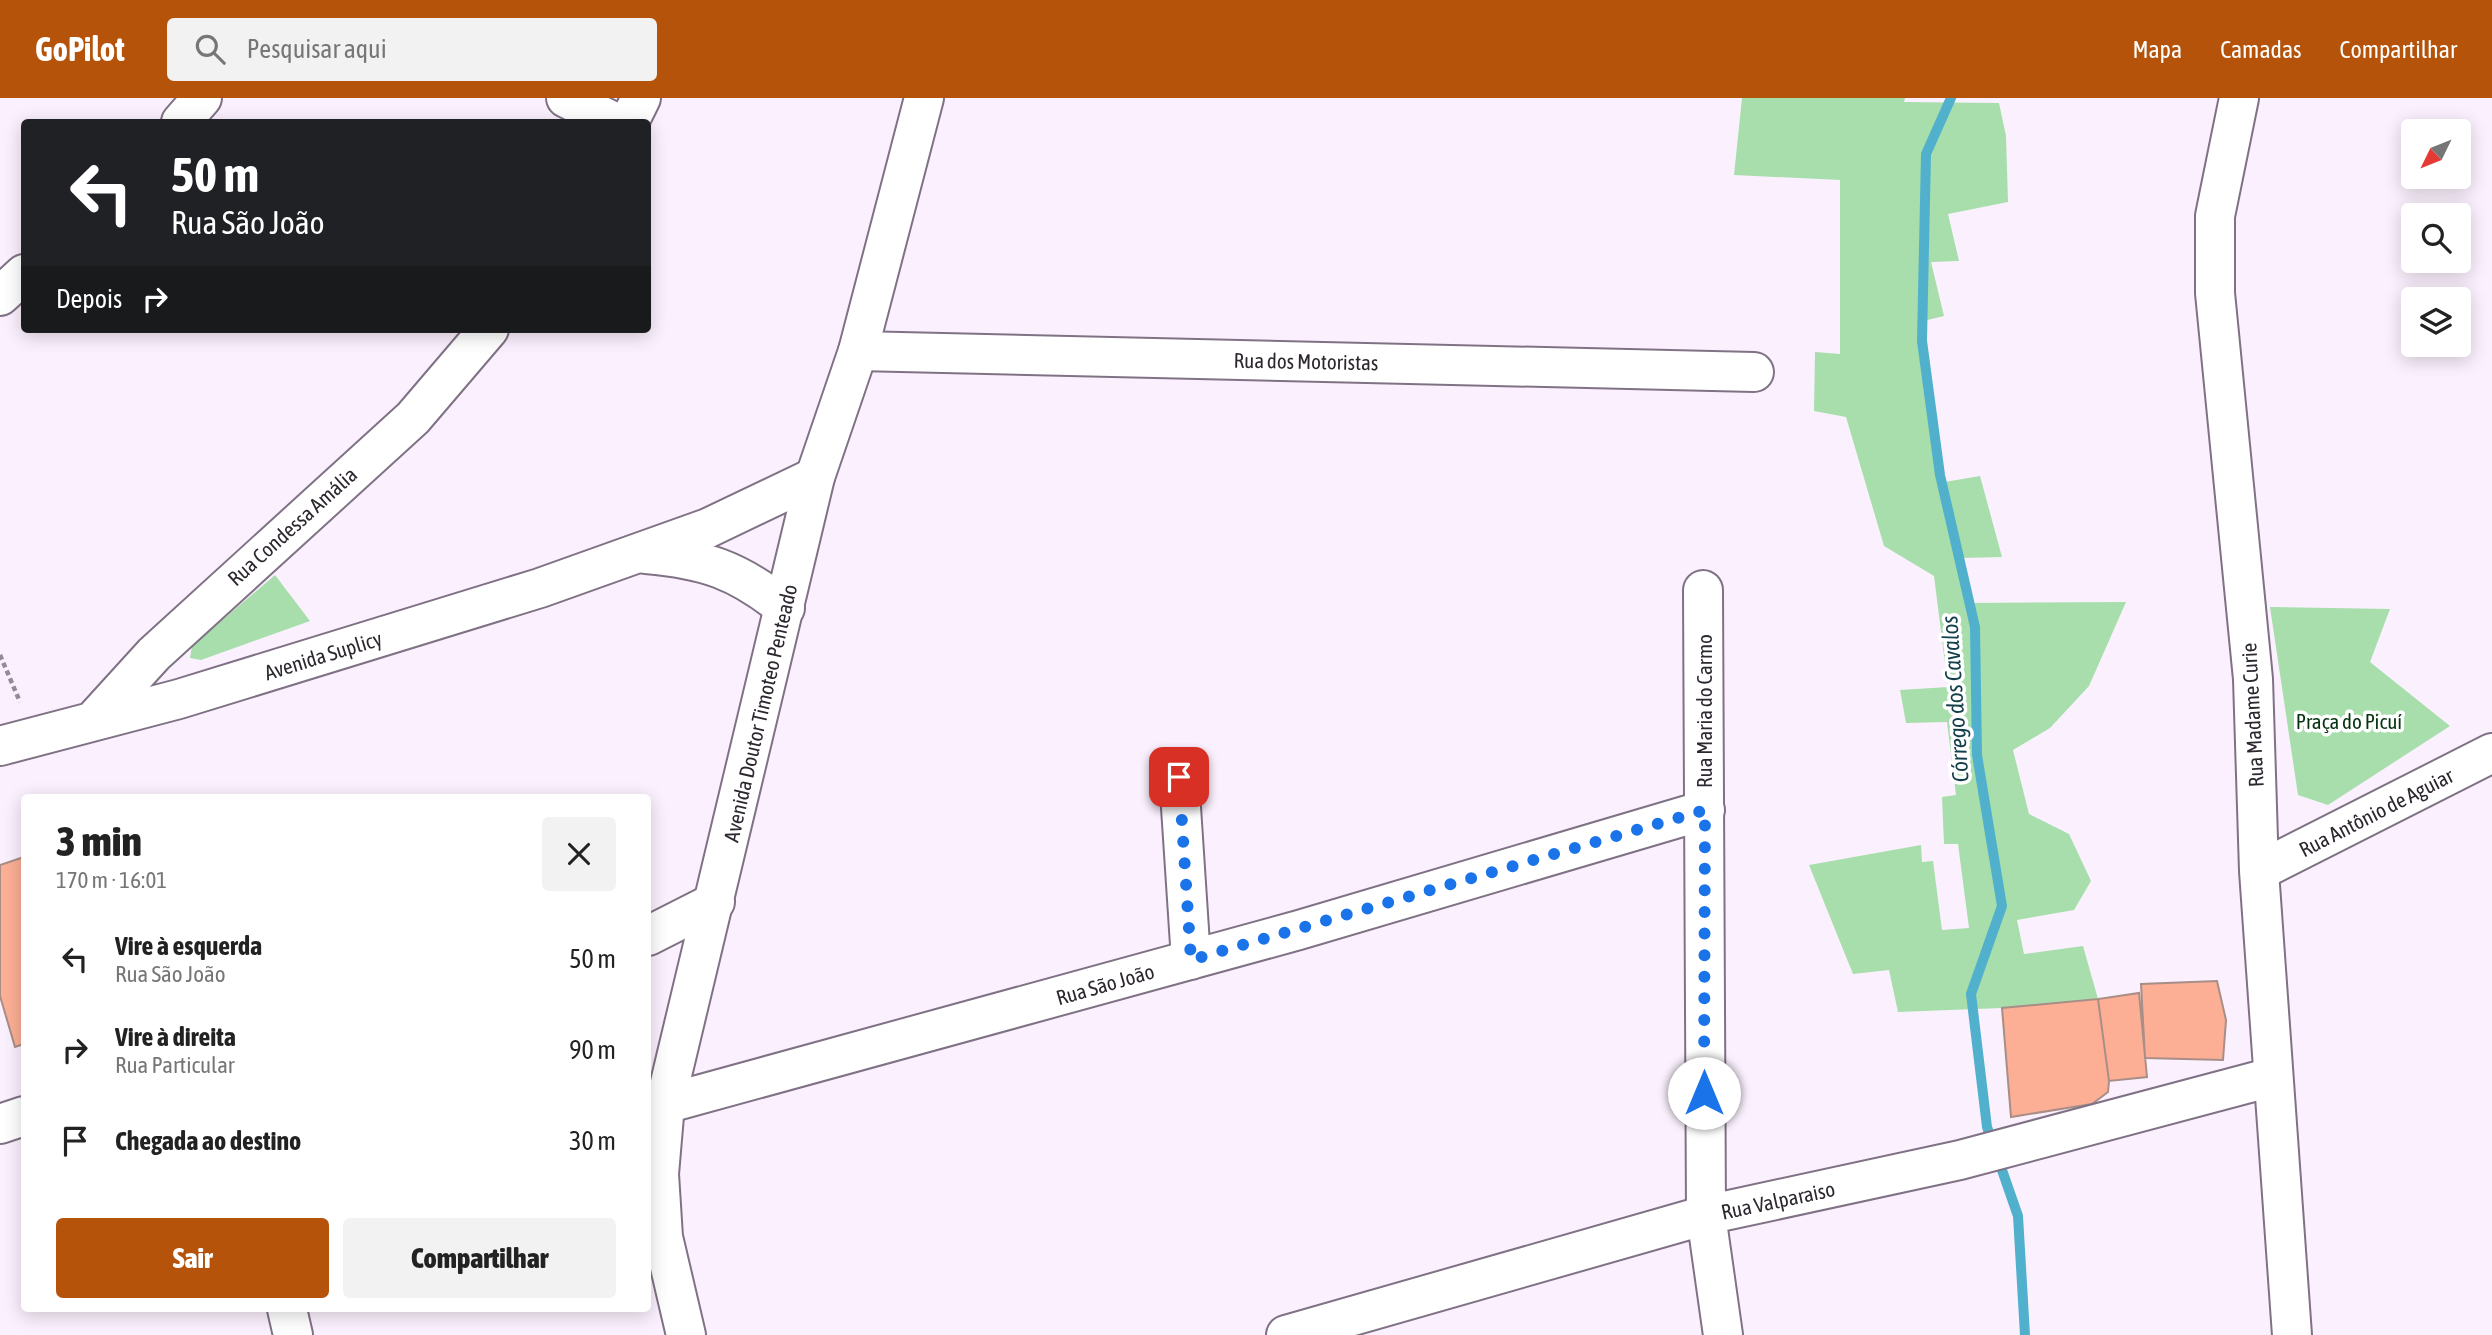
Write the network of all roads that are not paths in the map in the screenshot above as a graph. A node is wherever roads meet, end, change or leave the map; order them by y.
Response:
1 (202, 98) edge
2 (566, 98) edge
3 (641, 98) edge
4 (924, 98) edge
5 (2239, 98) edge
6 (184, 119) edge
7 (608, 119) edge
8 (630, 119) edge
9 (21, 277) edge
10 (0, 296) edge
11 (486, 333) edge
12 (858, 351) junction
13 (1754, 372) dead end
14 (815, 477) junction
15 (643, 554) junction
16 (1703, 590) dead end
17 (785, 608) junction
18 (93, 722) junction
19 (16, 740) edge
20 (2492, 753) edge
21 (1179, 777) dead end
22 (1705, 810) junction
23 (2259, 871) junction
24 (715, 902) junction
25 (651, 934) edge
26 (1191, 960) junction
27 (2272, 1077) junction
28 (665, 1104) junction
29 (0, 1106) edge
30 (21, 1110) edge
31 (21, 1117) edge
32 (0, 1124) edge
33 (1706, 1215) junction
34 (288, 1312) edge
35 (293, 1335) edge
36 (686, 1335) edge
37 (1286, 1335) edge
38 (1723, 1335) edge
39 (2292, 1335) edge

1 - 6 street
2 - 7 street
3 - 8 street
4 - 12 street, Avenida Doutor Timoteo Penteado
5 - 23 street, Rua Madame Curie
9 - 10 street
11 - 18 street, Rua Condessa Amália
12 - 13 street, Rua dos Motoristas
12 - 14 street, Avenida Doutor Timoteo Penteado
14 - 15 street, Avenida Suplicy
14 - 17 street, Avenida Doutor Timoteo Penteado
15 - 17 street, Avenida Suplicy
15 - 18 street, Avenida Suplicy
16 - 22 street, Rua Maria do Carmo
17 - 24 street, Avenida Doutor Timoteo Penteado
18 - 19 street, Avenida Suplicy
20 - 23 street, Rua Antônio de Aguiar
21 - 26 street
22 - 26 street, Rua São João
22 - 33 street, Rua Maria do Carmo
23 - 27 street, Rua Madame Curie
24 - 25 street
24 - 28 street, Avenida Doutor Timoteo Penteado
26 - 28 street, Rua São João
27 - 33 street, Rua Valparaiso
27 - 39 street, Rua Madame Curie
28 - 36 street, Avenida Doutor Timoteo Penteado
29 - 30 street
31 - 32 street
33 - 37 street, Rua Valparaiso
33 - 38 street, Rua Maria do Carmo
34 - 35 street

